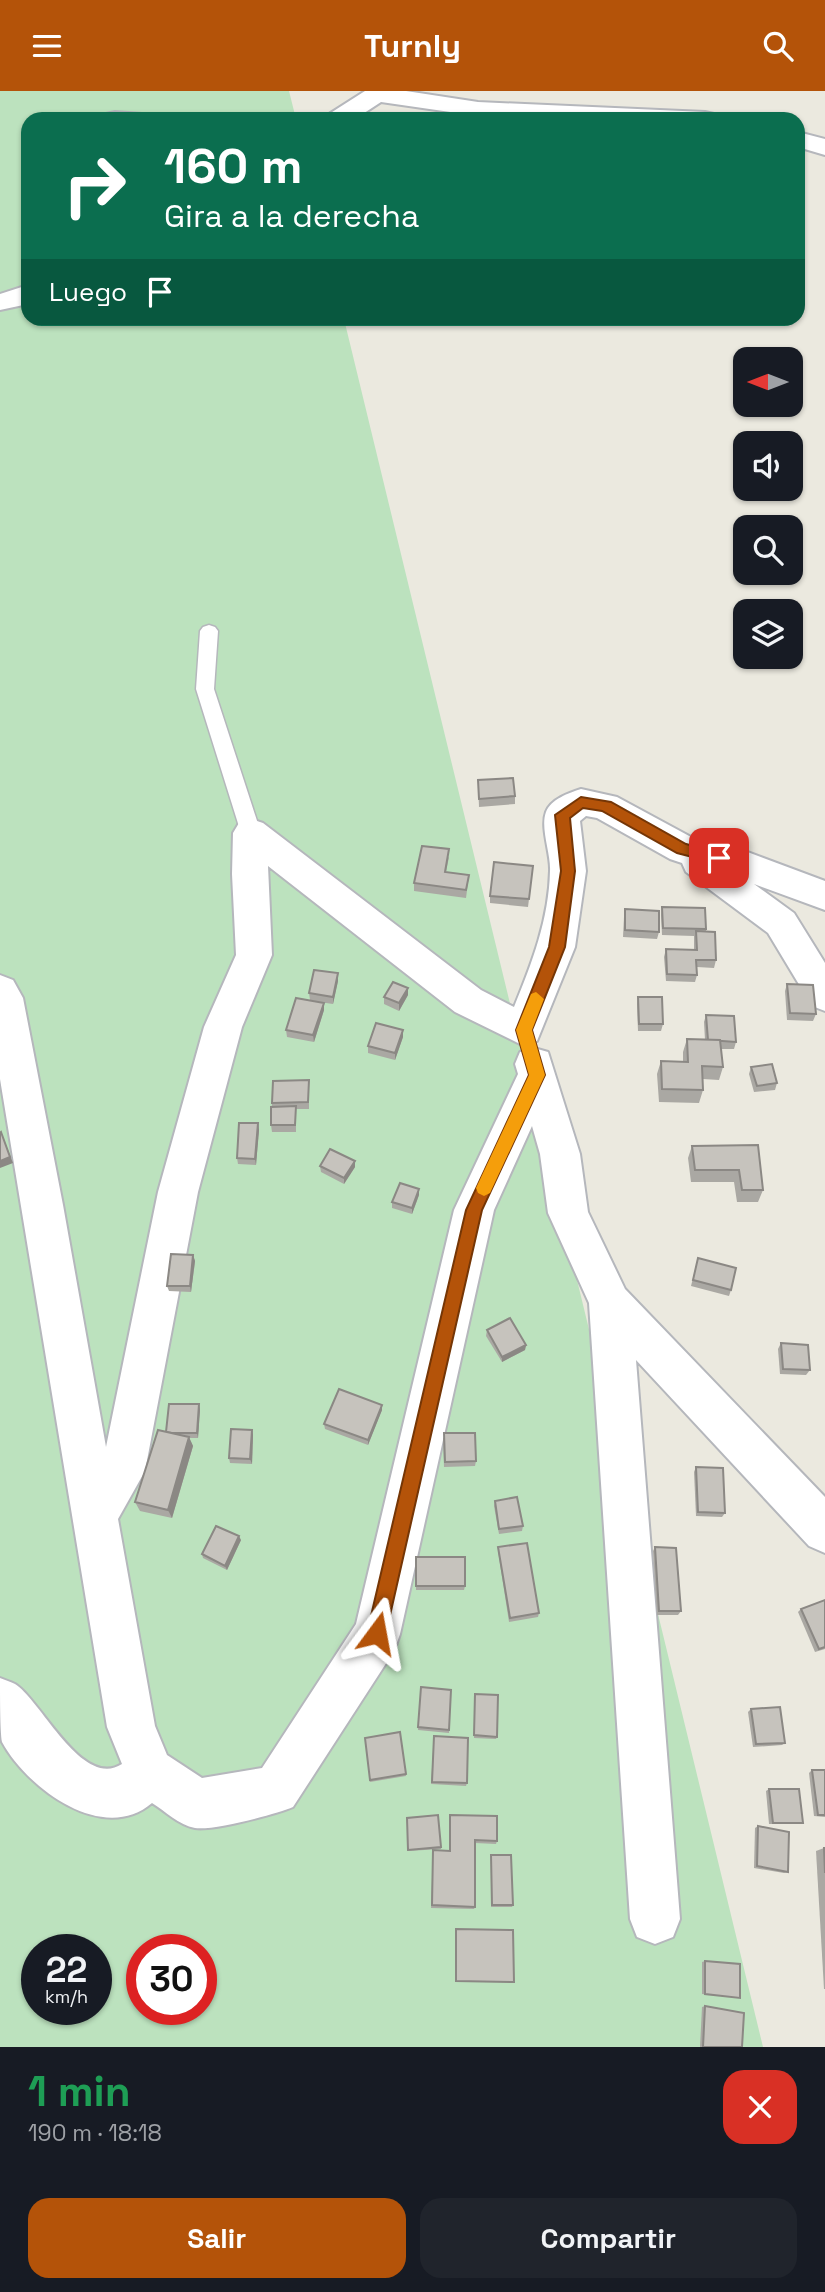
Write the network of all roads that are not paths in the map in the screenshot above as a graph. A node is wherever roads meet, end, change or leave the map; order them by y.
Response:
1 (349, 112) edge
2 (546, 112) edge
3 (805, 141) edge
4 (825, 147) edge
5 (21, 297) edge
6 (0, 302) edge
7 (209, 631) dead end
8 (251, 833) junction
9 (682, 849) junction
10 (825, 896) edge
11 (0, 991) edge
12 (825, 995) edge
13 (524, 1030) junction
14 (537, 1075) junction
15 (610, 1303) junction
16 (94, 1517) junction
17 (825, 1530) edge
18 (0, 1702) edge
19 (150, 1772) junction
20 (655, 1919) dead end

1 - 2 street
3 - 4 street
5 - 6 street
7 - 8 lane
8 - 13 street
8 - 16 street
9 - 10 street
9 - 12 street
9 - 13 street
11 - 16 street
13 - 14 street
14 - 15 street
14 - 19 street
15 - 17 street
15 - 20 street
16 - 19 street
18 - 19 street

